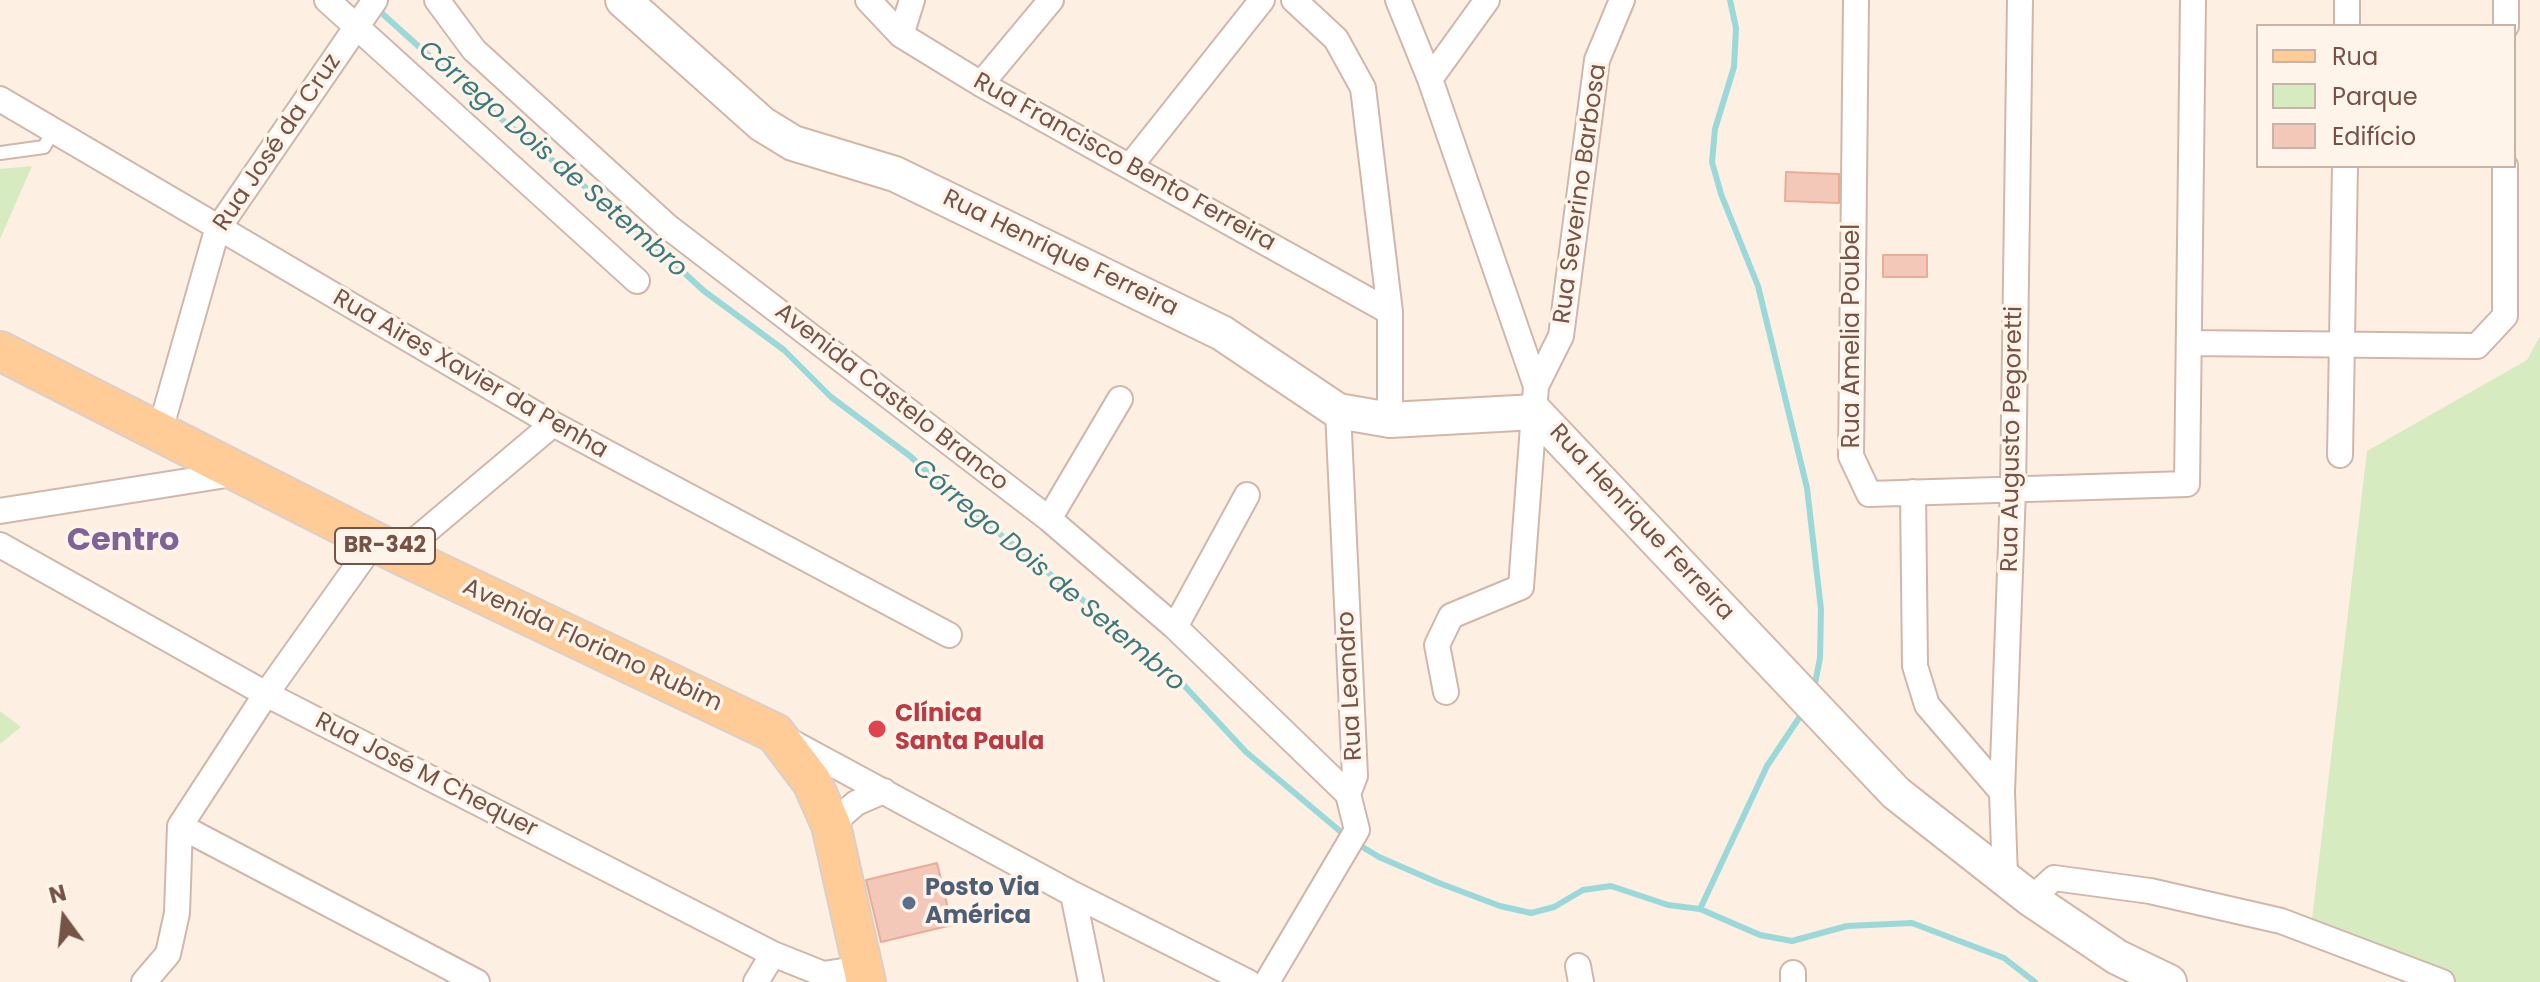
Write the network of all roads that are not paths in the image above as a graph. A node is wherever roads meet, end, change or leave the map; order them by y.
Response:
1 (327, 0) edge
2 (375, 0) edge
3 (437, 0) edge
4 (623, 0) edge
5 (868, 0) edge
6 (912, 0) edge
7 (1051, 0) edge
8 (1262, 0) edge
9 (1294, 0) edge
10 (1398, 0) edge
11 (1487, 0) edge
12 (1622, 0) edge
13 (1856, 0) edge
14 (2020, 0) edge
15 (2193, 0) edge
16 (2347, 0) edge
17 (2506, 0) edge
18 (2347, 24) edge
19 (2506, 24) edge
20 (356, 26) junction
21 (901, 35) junction
22 (1430, 79) junction
23 (981, 84) junction
24 (0, 99) edge
25 (53, 131) junction
26 (0, 153) edge
27 (1131, 165) junction
28 (2345, 168) edge
29 (2505, 168) edge
30 (217, 230) junction
31 (637, 281) dead end
32 (1390, 312) junction
33 (2189, 343) junction
34 (2342, 344) junction
35 (0, 351) edge
36 (1120, 399) dead end
37 (1536, 399) junction
38 (1338, 411) junction
39 (1390, 420) junction
40 (553, 424) junction
41 (159, 434) junction
42 (2340, 455) dead end
43 (244, 472) junction
44 (2013, 489) junction
45 (1913, 492) junction
46 (1247, 495) dead end
47 (0, 511) edge
48 (1049, 519) junction
49 (0, 545) edge
50 (387, 548) junction
51 (1175, 627) junction
52 (949, 635) dead end
53 (1446, 692) dead end
54 (266, 694) junction
55 (775, 733) junction
56 (884, 791) junction
57 (2002, 792) junction
58 (1348, 794) junction
59 (831, 825) junction
60 (180, 826) junction
61 (2018, 888) junction
62 (1073, 894) junction
63 (773, 954) junction
64 (864, 975) edge
65 (144, 982) edge
66 (477, 982) edge
67 (756, 982) edge
68 (1091, 982) edge
69 (1248, 982) edge
70 (1267, 982) edge
71 (2169, 982) edge
72 (2442, 982) edge

1 - 20 street
2 - 20 street, Rua José da Cruz
3 - 48 street, Avenida Castelo Branco
4 - 38 street, Rua Henrique Ferreira
5 - 21 street, Rua Francisco Bento Ferreira
6 - 21 street
7 - 23 street
8 - 27 street
9 - 32 street
10 - 22 street
11 - 22 street
12 - 37 street, Rua Severino Barbosa
13 - 45 street, Rua Amelia Poubel
14 - 44 street, Rua Augusto Pegoretti
15 - 33 street
16 - 18 street
17 - 19 street
20 - 30 street, Rua José da Cruz
20 - 31 street
21 - 23 street, Rua Francisco Bento Ferreira
22 - 37 street
23 - 27 street, Rua Francisco Bento Ferreira
24 - 25 street, Rua Aires Xavier da Penha
25 - 26 lane
25 - 30 street, Rua Aires Xavier da Penha
27 - 32 street, Rua Francisco Bento Ferreira
28 - 34 street
29 - 34 street
30 - 40 street, Rua Aires Xavier da Penha
30 - 41 street, Rua José da Cruz
32 - 39 street
33 - 34 street
33 - 44 street, Rua Amelia Poubel
34 - 42 street
35 - 41 main road, Avenida Floriano Rubim / BR-342
36 - 48 street
37 - 39 street, Rua Henrique Ferreira
37 - 53 street
37 - 61 street, Rua Henrique Ferreira
38 - 39 street, Rua Henrique Ferreira
38 - 58 street, Rua Leandro
40 - 50 street
40 - 52 street, Rua Aires Xavier da Penha
41 - 43 main road, Avenida Floriano Rubim / BR-342
43 - 47 street
43 - 50 main road, Avenida Floriano Rubim / BR-342
44 - 45 street, Rua Amelia Poubel
44 - 57 street, Rua Augusto Pegoretti
45 - 57 street
46 - 51 street
48 - 51 street, Avenida Castelo Branco
49 - 54 street, Rua José M Chequer
50 - 54 street
50 - 55 main road, Avenida Floriano Rubim / BR-342
51 - 58 street, Avenida Castelo Branco
54 - 60 street
54 - 63 street, Rua José M Chequer
55 - 56 street, Avenida Floriano Rubim
55 - 59 main road, BR-342
56 - 59 street
56 - 62 street, Avenida Floriano Rubim
57 - 61 street, Rua Augusto Pegoretti
58 - 70 street, Rua Leandro
59 - 64 main road, BR-342
60 - 65 street
60 - 66 street
61 - 71 street, Rua Henrique Ferreira
61 - 72 street
62 - 68 street
62 - 69 street, Avenida Floriano Rubim
63 - 64 street, Rua José M Chequer
63 - 67 street

